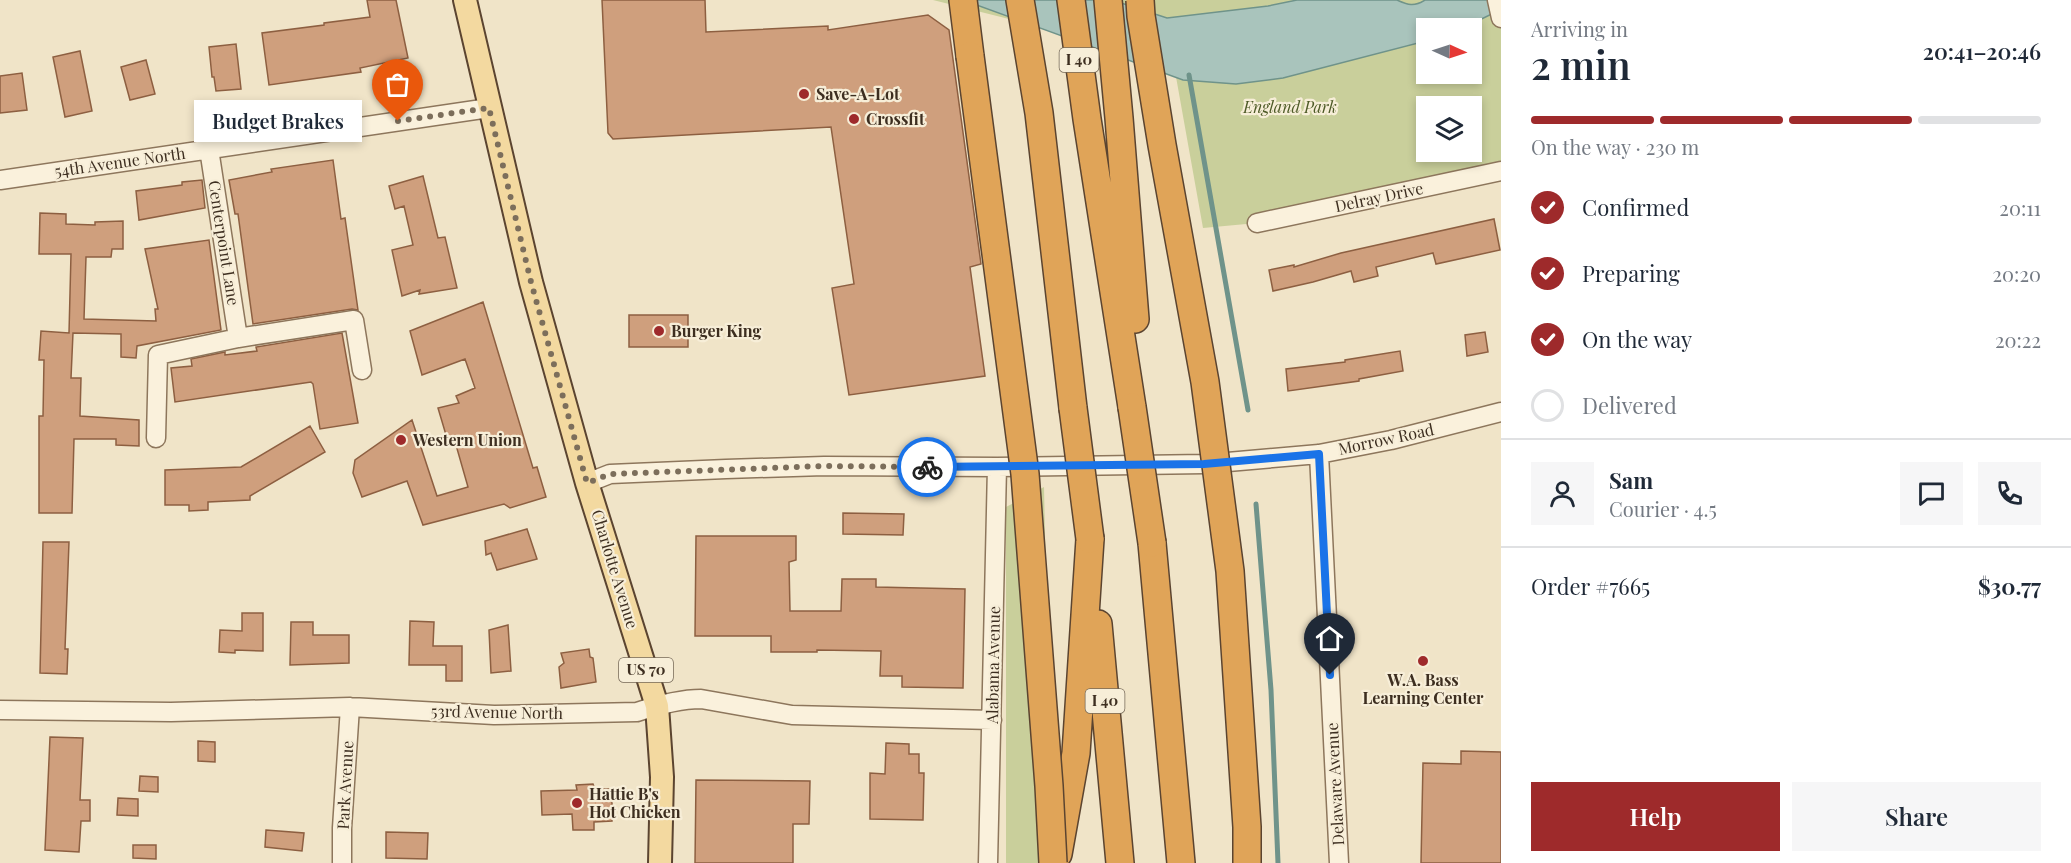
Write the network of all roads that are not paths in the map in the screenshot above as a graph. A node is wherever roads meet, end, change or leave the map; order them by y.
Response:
1 (465, 0) edge
2 (963, 0) edge
3 (1020, 0) edge
4 (1071, 0) edge
5 (1108, 0) edge
6 (1140, 0) edge
7 (1497, 0) edge
8 (1501, 18) edge
9 (489, 108) junction
10 (209, 149) junction
11 (1501, 171) edge
12 (0, 180) edge
13 (1257, 223) dead end
14 (238, 338) junction
15 (362, 370) dead end
16 (1137, 407) junction
17 (1501, 412) edge
18 (156, 438) dead end
19 (1319, 454) junction
20 (997, 467) junction
21 (587, 483) junction
22 (1090, 539) junction
23 (657, 706) junction
24 (350, 707) junction
25 (0, 710) edge
26 (992, 720) junction
27 (342, 863) edge
28 (660, 863) edge
29 (988, 863) edge
30 (1055, 863) edge
31 (1120, 863) edge
32 (1181, 863) edge
33 (1247, 863) edge
34 (1339, 863) edge

1 - 9 main road, Charlotte Avenue / US 70
2 - 30 highway, bridge
3 - 22 highway, I 40, bridge
4 - 16 highway, I 40
5 - 16 highway
6 - 33 highway, bridge
7 - 8 street
9 - 10 street, 54th Avenue North
9 - 21 main road, Charlotte Avenue / US 70
10 - 12 street, 54th Avenue North
10 - 14 street, Centerpoint Lane
11 - 13 street, Delray Drive
14 - 15 street
14 - 18 street
16 - 32 highway, I 40, bridge
17 - 19 street, Morrow Road
19 - 20 street, Morrow Road
19 - 34 street, Delaware Avenue
20 - 21 street, Morrow Road
20 - 26 street, Alabama Avenue
21 - 23 main road, Charlotte Avenue / US 70
22 - 30 highway
22 - 31 highway, I 40
23 - 24 street, 53rd Avenue North
23 - 26 street, 53rd Avenue North
23 - 28 main road, Charlotte Avenue / US 70
24 - 25 street, 53rd Avenue North
24 - 27 street, Park Avenue
26 - 29 street, Alabama Avenue

